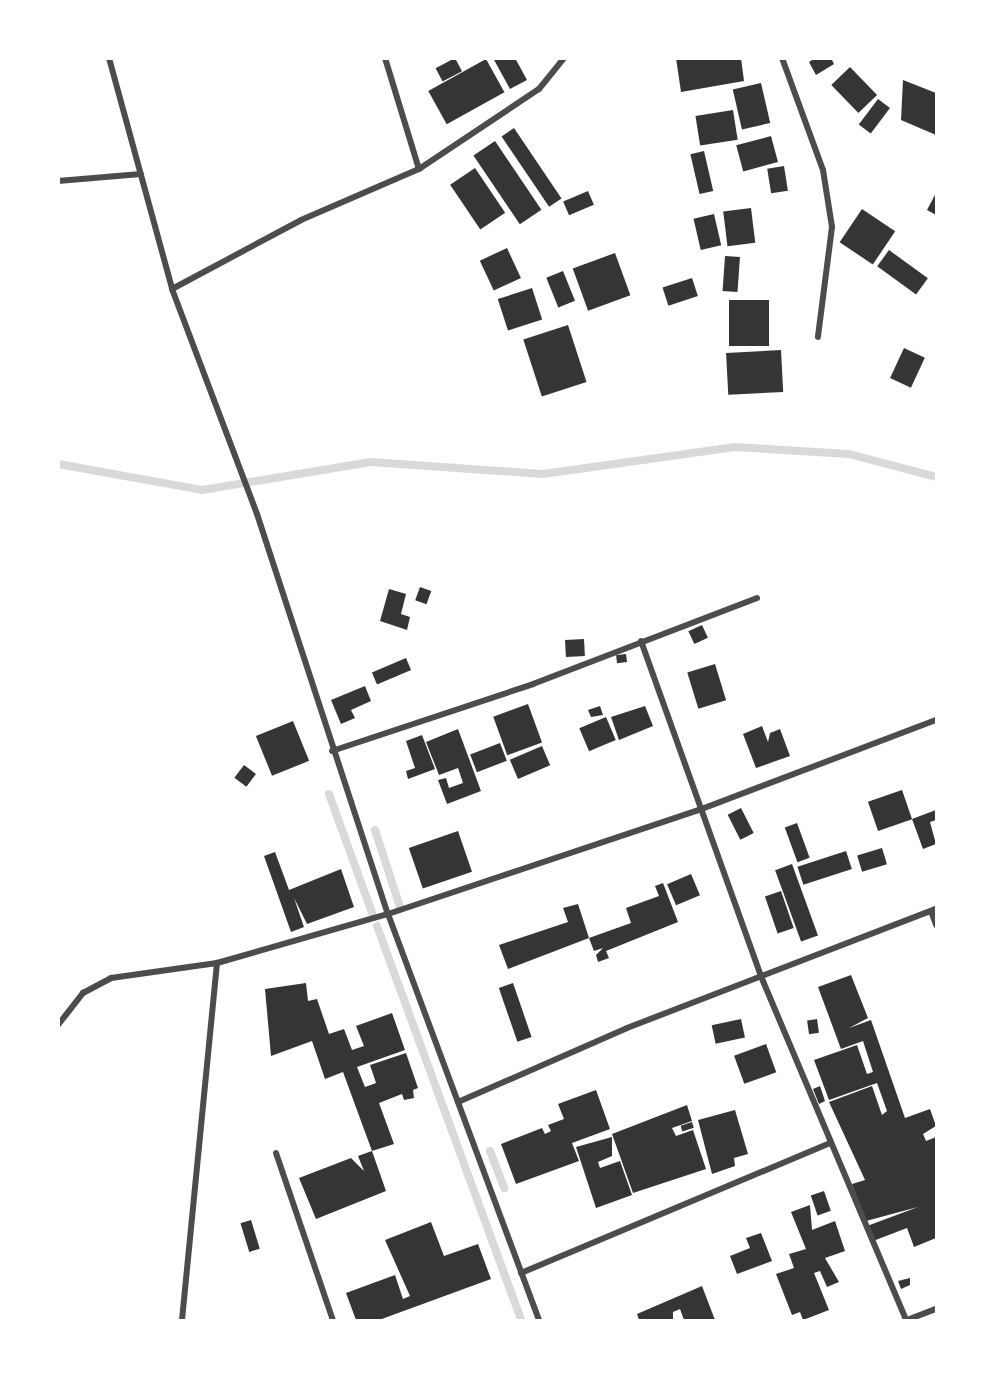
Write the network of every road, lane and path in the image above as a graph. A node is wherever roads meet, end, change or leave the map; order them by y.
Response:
1 (109, 58) edge
2 (385, 58) edge
3 (564, 58) edge
4 (782, 58) edge
5 (419, 170) junction
6 (141, 174) junction
7 (58, 181) edge
8 (172, 289) junction
9 (818, 337) dead end
10 (757, 598) dead end
11 (641, 641) junction
12 (936, 720) edge
13 (332, 751) junction
14 (699, 810) junction
15 (934, 910) edge
16 (388, 914) junction
17 (936, 925) edge
18 (217, 963) junction
19 (760, 974) junction
20 (58, 1025) edge
21 (458, 1102) junction
22 (831, 1143) junction
23 (276, 1153) dead end
24 (521, 1273) junction
25 (936, 1309) edge
26 (182, 1320) edge
27 (333, 1320) edge
28 (539, 1320) edge
29 (907, 1320) edge

1 - 6 street
2 - 5 street
3 - 5 street
4 - 9 street
5 - 8 street
6 - 7 street
6 - 8 street
8 - 13 street
10 - 11 street
11 - 13 street
11 - 14 street
12 - 14 street
13 - 16 street
14 - 16 street
14 - 19 street
15 - 17 street
15 - 19 street
16 - 18 street
16 - 21 street
18 - 20 street
18 - 26 street
19 - 21 street
19 - 22 street
21 - 24 street
22 - 24 street
22 - 29 street
23 - 27 street
24 - 28 street
25 - 29 street

